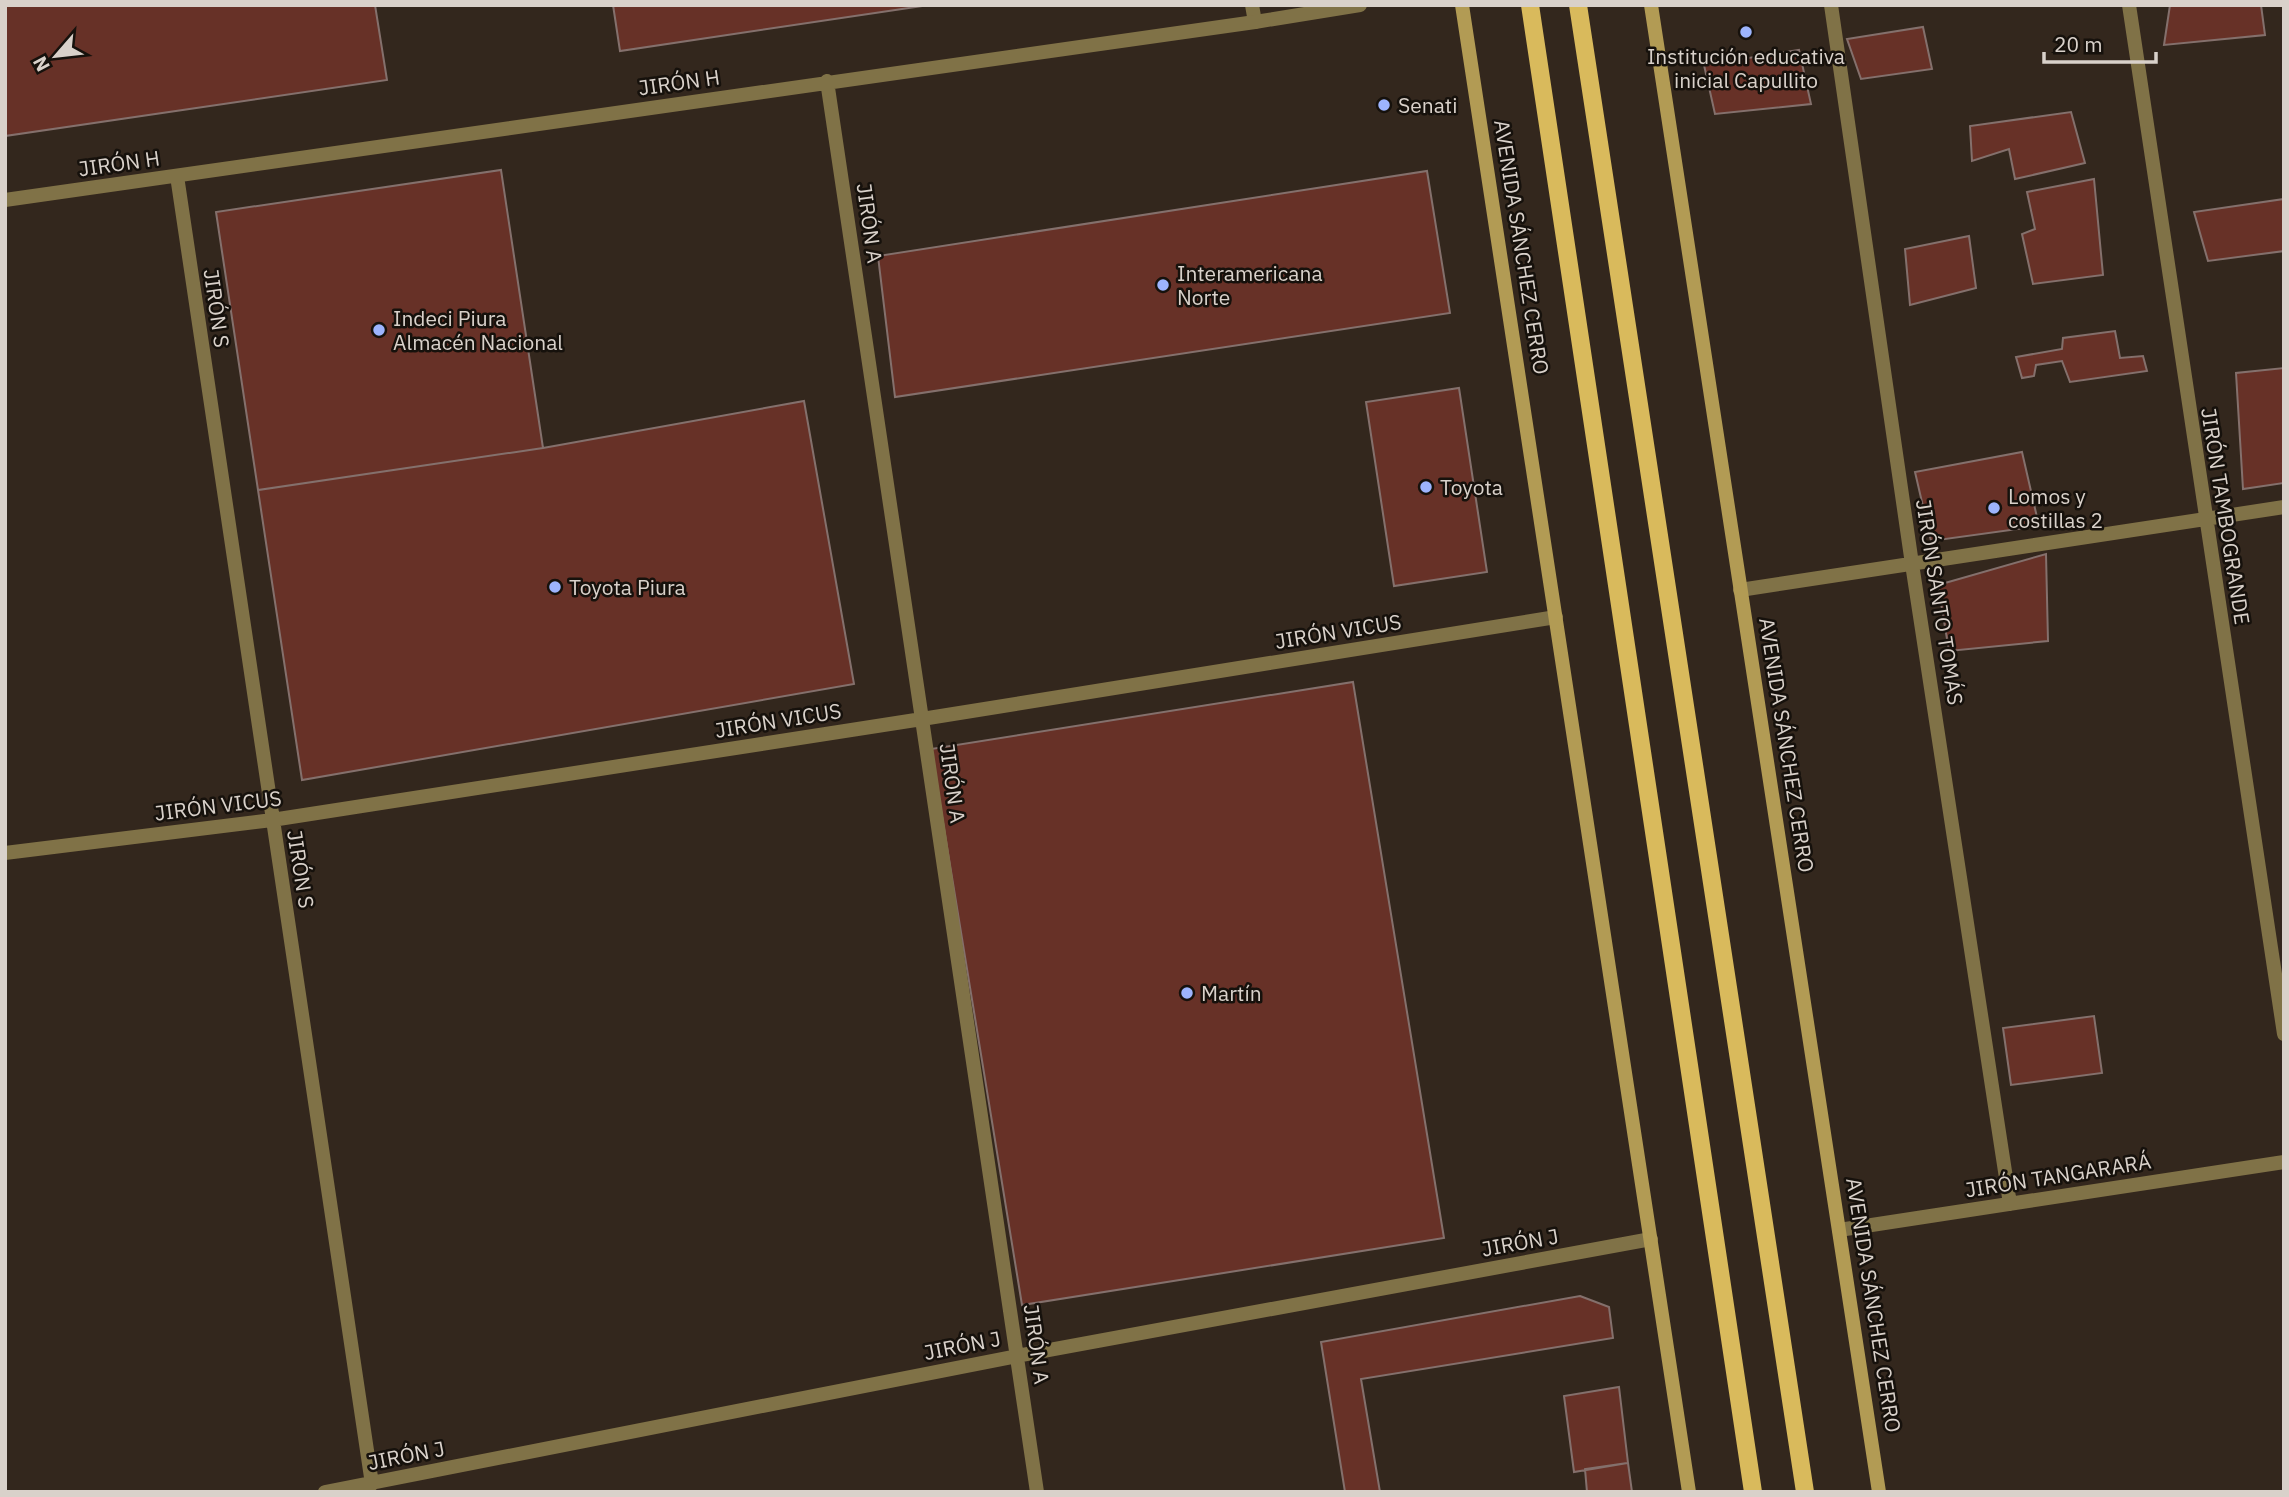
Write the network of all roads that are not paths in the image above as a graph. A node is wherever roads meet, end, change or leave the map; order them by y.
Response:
1 (1252, 5) edge
2 (1360, 5) edge
3 (1462, 5) edge
4 (1530, 5) edge
5 (1578, 5) edge
6 (1651, 5) edge
7 (1831, 5) edge
8 (2129, 5) edge
9 (1255, 22) junction
10 (827, 81) junction
11 (177, 176) junction
12 (5, 200) edge
13 (2284, 507) edge
14 (2205, 519) junction
15 (1912, 564) junction
16 (1740, 590) junction
17 (1556, 617) junction
18 (922, 719) junction
19 (272, 820) junction
20 (5, 853) edge
21 (2284, 1034) edge
22 (2284, 1162) edge
23 (2010, 1204) junction
24 (1839, 1230) junction
25 (1651, 1240) junction
26 (1017, 1356) junction
27 (372, 1483) junction
28 (325, 1492) edge
29 (1037, 1492) edge
30 (1689, 1492) edge
31 (1753, 1492) edge
32 (1805, 1492) edge
33 (1879, 1492) edge

1 - 9 street
2 - 9 street, JIRÓN H
3 - 17 main road, AVENIDA SÁNCHEZ CERRO
4 - 31 main road, AVENIDA SÁNCHEZ CERRO
5 - 32 main road
6 - 16 main road, AVENIDA SÁNCHEZ CERRO
7 - 15 street, JIRÓN SANTO TOMÁS
8 - 14 street, JIRÓN TAMBOGRANDE
9 - 10 street, JIRÓN H
10 - 11 street, JIRÓN H
10 - 18 street, JIRÓN A
11 - 12 street, JIRÓN H
11 - 19 street, JIRÓN S
13 - 14 street
14 - 15 street
14 - 21 street, JIRÓN TAMBOGRANDE
15 - 16 street
15 - 23 street, JIRÓN SANTO TOMÁS
16 - 24 main road, AVENIDA SÁNCHEZ CERRO
17 - 18 street, JIRÓN VICUS
17 - 25 main road, AVENIDA SÁNCHEZ CERRO
18 - 19 street, JIRÓN VICUS
18 - 26 street, JIRÓN A
19 - 20 street, JIRÓN VICUS
19 - 27 street, JIRÓN S
22 - 23 street, JIRÓN TANGARARÁ
23 - 24 street, JIRÓN TANGARARÁ
24 - 33 main road, AVENIDA SÁNCHEZ CERRO
25 - 26 street, JIRÓN J
25 - 30 main road, AVENIDA SÁNCHEZ CERRO
26 - 27 street, JIRÓN J
26 - 29 street, JIRÓN A
27 - 28 street, JIRÓN J

